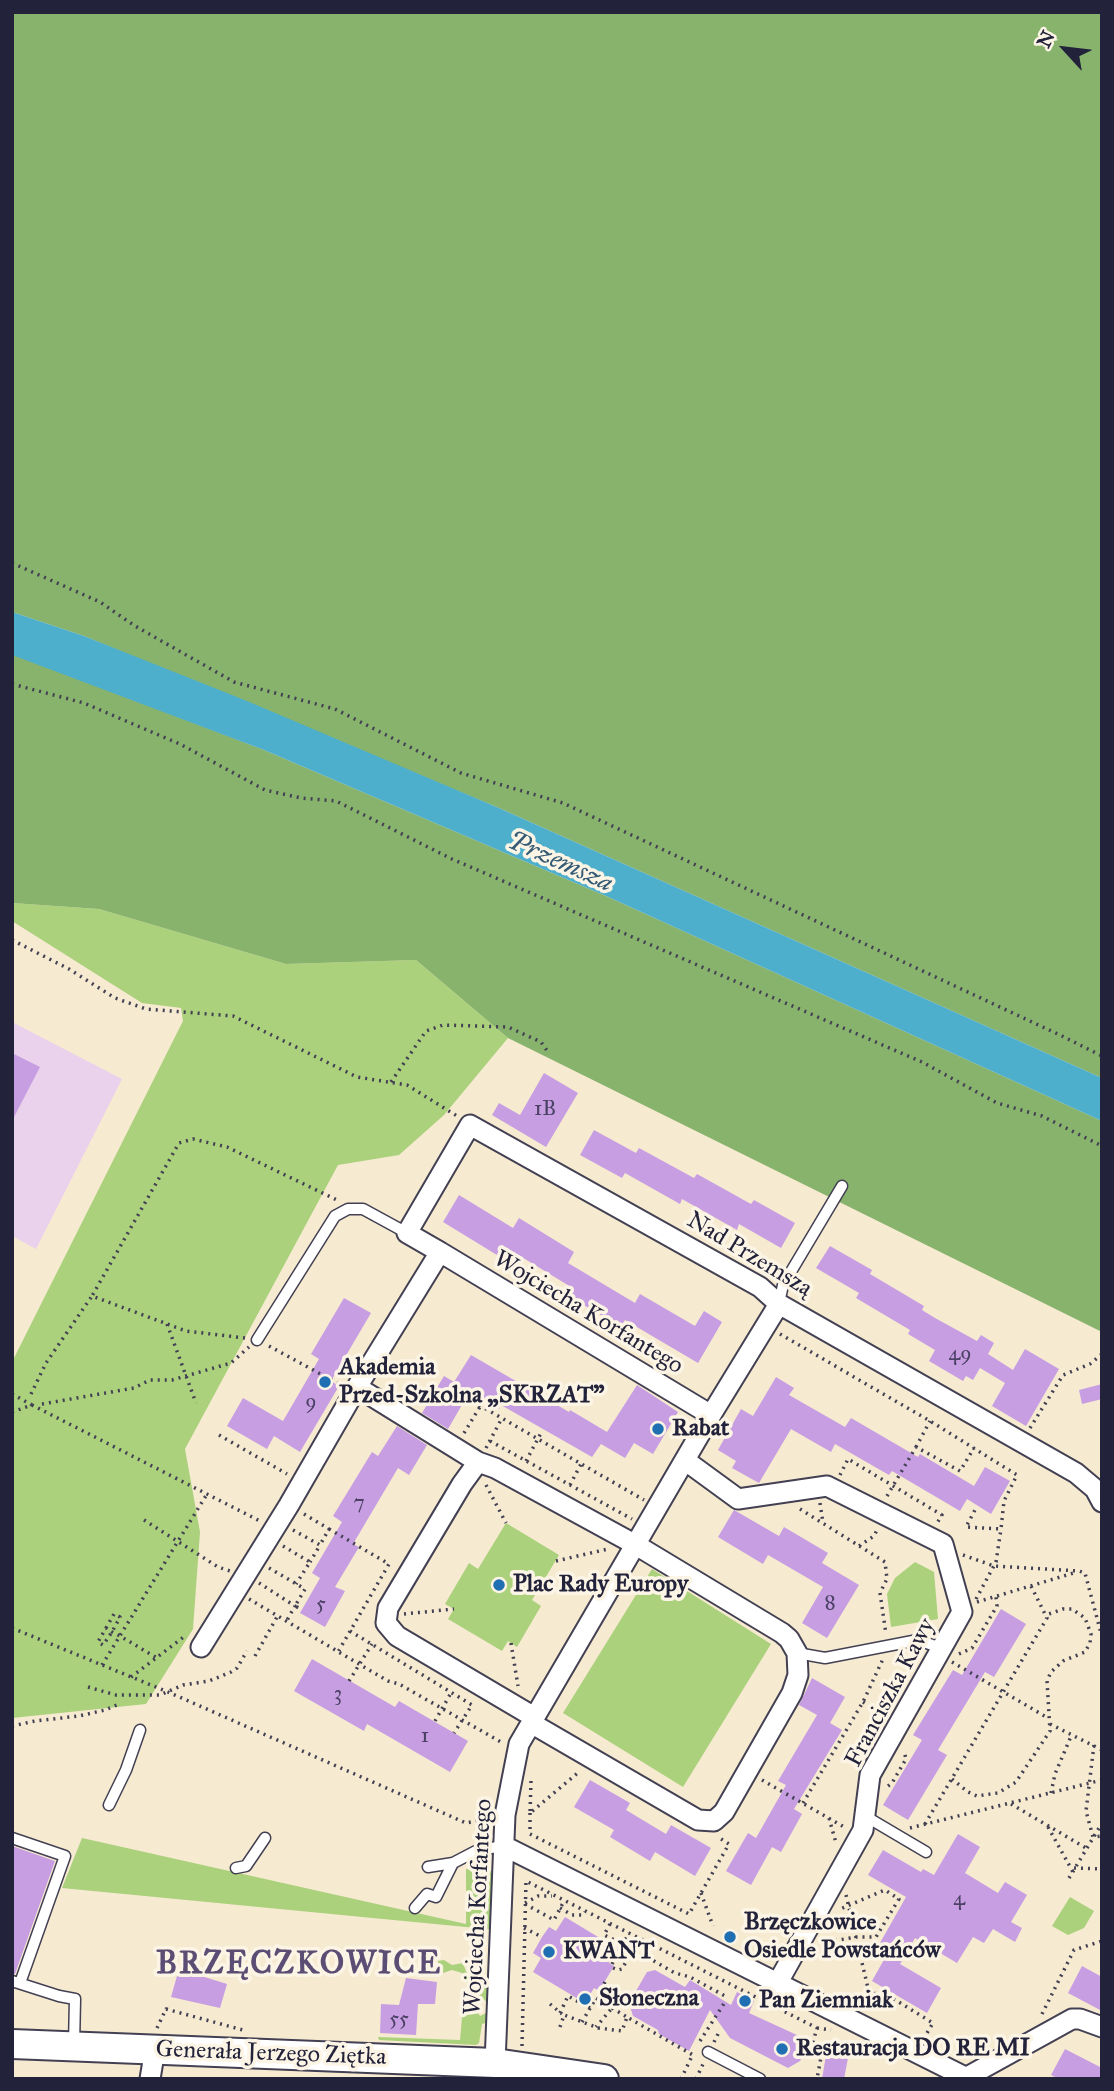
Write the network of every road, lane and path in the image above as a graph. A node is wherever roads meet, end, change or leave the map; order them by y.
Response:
1 (12, 563) edge
2 (12, 684) edge
3 (12, 940) edge
4 (548, 1052) dead end
5 (1102, 1056) edge
6 (391, 1083) junction
7 (470, 1125) junction
8 (1102, 1146) edge
9 (842, 1186) dead end
10 (342, 1202) dead end
11 (407, 1233) junction
12 (440, 1252) junction
13 (92, 1296) junction
14 (779, 1304) junction
15 (167, 1324) junction
16 (766, 1326) junction
17 (257, 1340) junction
18 (1102, 1354) edge
19 (186, 1376) junction
20 (355, 1389) junction
21 (12, 1394) edge
22 (31, 1394) dead end
23 (467, 1398) dead end
24 (196, 1403) dead end
25 (42, 1404) dead end
26 (32, 1405) junction
27 (481, 1405) junction
28 (12, 1412) edge
29 (711, 1415) junction
30 (502, 1418) junction
31 (930, 1421) junction
32 (541, 1433) dead end
33 (219, 1435) dead end
34 (538, 1438) junction
35 (490, 1441) junction
36 (1022, 1442) junction
37 (916, 1447) junction
38 (456, 1448) junction
39 (974, 1448) junction
40 (526, 1461) junction
41 (686, 1461) junction
42 (477, 1463) junction
43 (581, 1464) junction
44 (301, 1482) junction
45 (570, 1485) junction
46 (893, 1486) junction
47 (777, 1493) junction
48 (207, 1494) junction
49 (826, 1496) junction
50 (1102, 1502) edge
51 (657, 1508) junction
52 (976, 1508) dead end
53 (881, 1513) junction
54 (144, 1520) dead end
55 (278, 1523) junction
56 (506, 1523) dead end
57 (822, 1523) junction
58 (646, 1527) junction
59 (966, 1527) junction
60 (329, 1529) junction
61 (1002, 1529) junction
62 (944, 1541) junction
63 (178, 1542) junction
64 (320, 1545) junction
65 (636, 1545) junction
66 (859, 1546) junction
67 (556, 1561) dead end
68 (310, 1562) junction
69 (994, 1566) junction
70 (250, 1567) junction
71 (1079, 1571) junction
72 (296, 1584) junction
73 (1031, 1586) junction
74 (996, 1597) junction
75 (295, 1606) junction
76 (968, 1608) junction
77 (301, 1609) dead end
78 (1046, 1615) junction
79 (277, 1616) dead end
80 (110, 1621) junction
81 (286, 1622) dead end
82 (116, 1624) junction
83 (12, 1628) edge
84 (106, 1628) junction
85 (350, 1631) junction
86 (112, 1632) junction
87 (120, 1636) junction
88 (1102, 1637) edge
89 (194, 1641) joint
90 (511, 1643) dead end
91 (887, 1646) junction
92 (942, 1648) junction
93 (247, 1651) dead end
94 (338, 1652) dead end
95 (797, 1653) junction
96 (255, 1656) dead end
97 (157, 1658) junction
98 (102, 1665) junction
99 (131, 1677) junction
100 (88, 1687) dead end
101 (168, 1692) junction
102 (1003, 1692) junction
103 (452, 1693) junction
104 (863, 1702) junction
105 (117, 1705) dead end
106 (877, 1711) dead end
107 (529, 1716) junction
108 (435, 1721) dead end
109 (1049, 1721) junction
110 (12, 1727) edge
111 (139, 1730) dead end
112 (454, 1733) dead end
113 (1072, 1734) junction
114 (1094, 1745) junction
115 (903, 1747) dead end
116 (1102, 1750) edge
117 (748, 1772) junction
118 (952, 1779) junction
119 (1102, 1780) edge
120 (1090, 1783) junction
121 (1051, 1793) junction
122 (803, 1803) junction
123 (1009, 1803) junction
124 (109, 1805) dead end
125 (505, 1815) junction
126 (829, 1818) dead end
127 (872, 1820) junction
128 (1102, 1823) edge
129 (925, 1824) junction
130 (1047, 1825) junction
131 (895, 1833) junction
132 (1102, 1836) edge
133 (1093, 1837) junction
134 (12, 1838) edge
135 (265, 1838) dead end
136 (504, 1846) junction
137 (1086, 1848) junction
138 (926, 1852) dead end
139 (453, 1863) junction
140 (236, 1867) dead end
141 (428, 1867) dead end
142 (1102, 1869) edge
143 (1073, 1870) junction
144 (1069, 1878) dead end
145 (701, 1893) dead end
146 (846, 1893) dead end
147 (555, 1896) junction
148 (564, 1901) junction
149 (525, 1903) junction
150 (849, 1906) junction
151 (415, 1908) dead end
152 (560, 1908) junction
153 (586, 1911) junction
154 (836, 1911) dead end
155 (610, 1924) junction
156 (713, 1927) dead end
157 (524, 1928) junction
158 (629, 1933) junction
159 (542, 1937) dead end
160 (856, 1937) junction
161 (1102, 1941) edge
162 (623, 1944) junction
163 (819, 1944) dead end
164 (633, 1950) junction
165 (16, 1982) edge
166 (607, 1983) dead end
167 (777, 1984) junction
168 (597, 1990) dead end
169 (869, 1993) junction
170 (853, 1995) dead end
171 (727, 1997) dead end
172 (596, 1998) junction
173 (550, 2004) dead end
174 (872, 2005) dead end
175 (611, 2007) junction
176 (590, 2008) junction
177 (562, 2014) junction
178 (627, 2017) junction
179 (582, 2022) junction
180 (560, 2027) dead end
181 (596, 2027) junction
182 (1102, 2027) edge
183 (248, 2031) dead end
184 (927, 2033) dead end
185 (1030, 2042) junction
186 (154, 2043) junction
187 (12, 2044) edge
188 (74, 2046) junction
189 (708, 2052) dead end
190 (693, 2055) dead end
191 (495, 2063) junction
192 (526, 2066) edge
193 (968, 2078) edge
194 (150, 2079) edge
195 (604, 2079) edge
196 (760, 2079) edge
197 (817, 2079) edge

1 - 5 path
2 - 8 path
3 - 6 path
4 - 6 path
6 - 7 path
7 - 11 street
7 - 14 street, Nad Przemszą
9 - 14 lane
10 - 13 path
11 - 12 street, Wojciecha Korfantego
11 - 17 lane
12 - 20 street
12 - 29 street, Wojciecha Korfantego
13 - 15 path
13 - 22 path
14 - 16 street, Wojciecha Korfantego
14 - 36 street, Nad Przemszą
15 - 17 path
15 - 19 path
16 - 29 street, Wojciecha Korfantego
16 - 31 path
17 - 19 path
17 - 20 path
18 - 36 path
19 - 24 path
19 - 25 path
20 - 38 street
20 - 44 street
21 - 26 path
23 - 27 path
26 - 28 path
26 - 48 path
27 - 30 path
27 - 38 path
29 - 41 street, Wojciecha Korfantego
30 - 34 path
30 - 35 path
31 - 37 path
31 - 39 path
32 - 34 path
33 - 44 path
34 - 40 path
34 - 43 path
35 - 40 path
35 - 42 path
36 - 50 street, Nad Przemszą
37 - 39 path
37 - 46 path
38 - 42 street
39 - 61 path
40 - 45 path
41 - 47 street
41 - 51 street, Wojciecha Korfantego
42 - 56 path
42 - 65 street
42 - 107 street
43 - 45 path
43 - 51 path
44 - 55 street
45 - 58 path
46 - 49 path
46 - 53 path
46 - 62 path
47 - 49 street
47 - 57 path
48 - 55 path
48 - 63 path
49 - 53 street
49 - 57 path
51 - 58 street, Wojciecha Korfantego
52 - 59 path
53 - 62 street
53 - 66 path
54 - 63 path
55 - 60 path
55 - 64 path
55 - 68 path
55 - 70 street
57 - 66 path
58 - 65 street, Wojciecha Korfantego
59 - 61 path
59 - 62 path
60 - 64 path
60 - 85 path
61 - 69 path
62 - 69 path
62 - 76 street, Franciszka Kawy
63 - 70 path
63 - 87 path
64 - 68 path
65 - 67 path
65 - 95 street
65 - 107 street, Wojciecha Korfantego
66 - 91 path
68 - 72 path
69 - 71 path
69 - 76 path
70 - 72 path
70 - 75 path
70 - 89 street
71 - 73 path
71 - 88 path
72 - 75 path
73 - 74 path
73 - 78 path
74 - 76 path
74 - 102 path
75 - 77 path
75 - 81 path
76 - 92 street, Franciszka Kawy
78 - 102 path
78 - 109 path
79 - 96 path
80 - 82 path
80 - 82 path
80 - 84 path
82 - 86 path
83 - 98 path
84 - 86 path
84 - 86 path
85 - 94 path
85 - 103 path
86 - 87 path
87 - 97 path
87 - 98 path
89 - 97 path
90 - 107 path
91 - 92 lane
91 - 95 lane
91 - 104 path
92 - 127 street, Franciszka Kawy
93 - 101 path
95 - 117 street
97 - 99 path
98 - 99 path
99 - 101 path
100 - 101 path
101 - 125 path
102 - 109 path
102 - 118 path
103 - 108 path
103 - 112 path
104 - 106 path
104 - 122 path
105 - 110 path
107 - 117 street
107 - 125 street, Wojciecha Korfantego
109 - 113 path
109 - 118 path
111 - 124 lane
113 - 114 path
113 - 121 path
114 - 116 path
114 - 120 path
115 - 127 path
117 - 122 path
118 - 129 path
119 - 120 path
120 - 121 path
120 - 133 path
121 - 123 path
122 - 126 path
123 - 129 path
123 - 130 path
125 - 136 street, Wojciecha Korfantego
127 - 131 lane
127 - 167 street, Franciszka Kawy
128 - 133 path
129 - 131 path
130 - 137 path
130 - 143 path
131 - 138 lane
132 - 133 path
133 - 137 path
134 - 165 lane
135 - 140 lane
136 - 139 lane
136 - 167 street
136 - 191 street, Wojciecha Korfantego
137 - 143 path
139 - 141 lane
139 - 151 lane
142 - 143 path
143 - 144 path
145 - 156 path
146 - 150 path
147 - 148 path
147 - 149 path
147 - 149 path
148 - 152 path
148 - 153 path
149 - 152 path
149 - 157 path
150 - 154 path
150 - 160 path
150 - 160 path
152 - 153 path
153 - 155 path
155 - 158 path
155 - 162 path
157 - 159 path
157 - 192 path
158 - 162 path
158 - 197 path
160 - 163 path
160 - 169 path
161 - 185 path
162 - 164 path
162 - 164 path
164 - 171 path
165 - 188 lane
166 - 175 path
167 - 193 street
168 - 172 path
169 - 170 path
169 - 174 path
169 - 184 path
172 - 175 path
172 - 176 path
173 - 177 path
175 - 178 path
175 - 181 path
176 - 177 path
176 - 179 path
177 - 179 path
177 - 180 path
178 - 181 path
178 - 190 path
179 - 181 path
182 - 185 street
183 - 186 path
185 - 193 street
186 - 188 main road, Generała Jerzego Ziętka
186 - 191 main road, Generała Jerzego Ziętka
186 - 194 street
187 - 188 main road, Generała Jerzego Ziętka
189 - 196 lane
191 - 192 main road, Generała Jerzego Ziętka
192 - 195 main road, Generała Jerzego Ziętka

